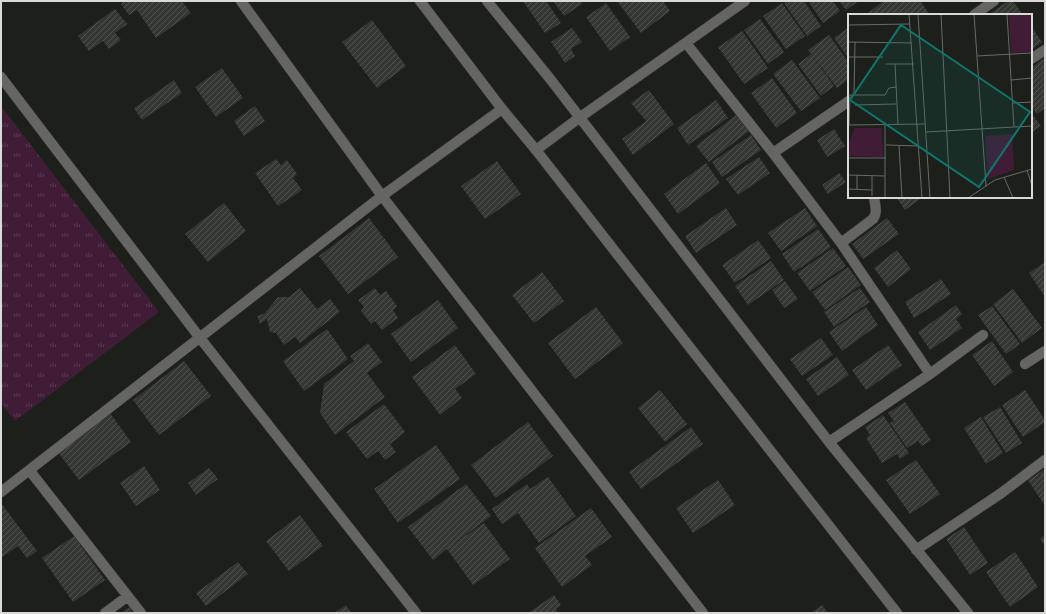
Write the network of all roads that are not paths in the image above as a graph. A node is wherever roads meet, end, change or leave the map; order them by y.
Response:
1 (241, 1) edge
2 (420, 1) edge
3 (745, 1) edge
4 (994, 1) edge
5 (493, 3) edge
6 (975, 14) edge
7 (686, 43) junction
8 (1045, 50) edge
9 (1032, 58) edge
10 (1, 76) edge
11 (848, 102) edge
12 (502, 109) junction
13 (579, 118) junction
14 (536, 150) junction
15 (773, 153) junction
16 (382, 196) junction
17 (874, 198) edge
18 (841, 243) junction
19 (983, 335) dead end
20 (200, 338) junction
21 (1045, 350) edge
22 (1026, 364) dead end
23 (930, 374) junction
24 (829, 442) junction
25 (1045, 460) edge
26 (30, 471) junction
27 (1, 492) edge
28 (916, 550) junction
29 (128, 596) junction
30 (105, 613) edge
31 (141, 613) edge
32 (416, 613) edge
33 (703, 613) edge
34 (897, 613) edge
35 (968, 613) edge

1 - 16 street
2 - 12 street
3 - 7 street
4 - 6 street
5 - 13 street
7 - 13 street
7 - 15 street
8 - 9 street
10 - 20 street
11 - 15 street
12 - 14 street
12 - 16 street
13 - 14 street
13 - 24 street
14 - 34 street
15 - 18 street
16 - 20 street
16 - 33 street
17 - 18 street
18 - 23 street
19 - 23 street
20 - 26 street
20 - 32 street
21 - 22 street
23 - 24 street
24 - 28 street
25 - 28 street
26 - 27 street
26 - 29 street
28 - 35 street
29 - 30 street
29 - 31 street

